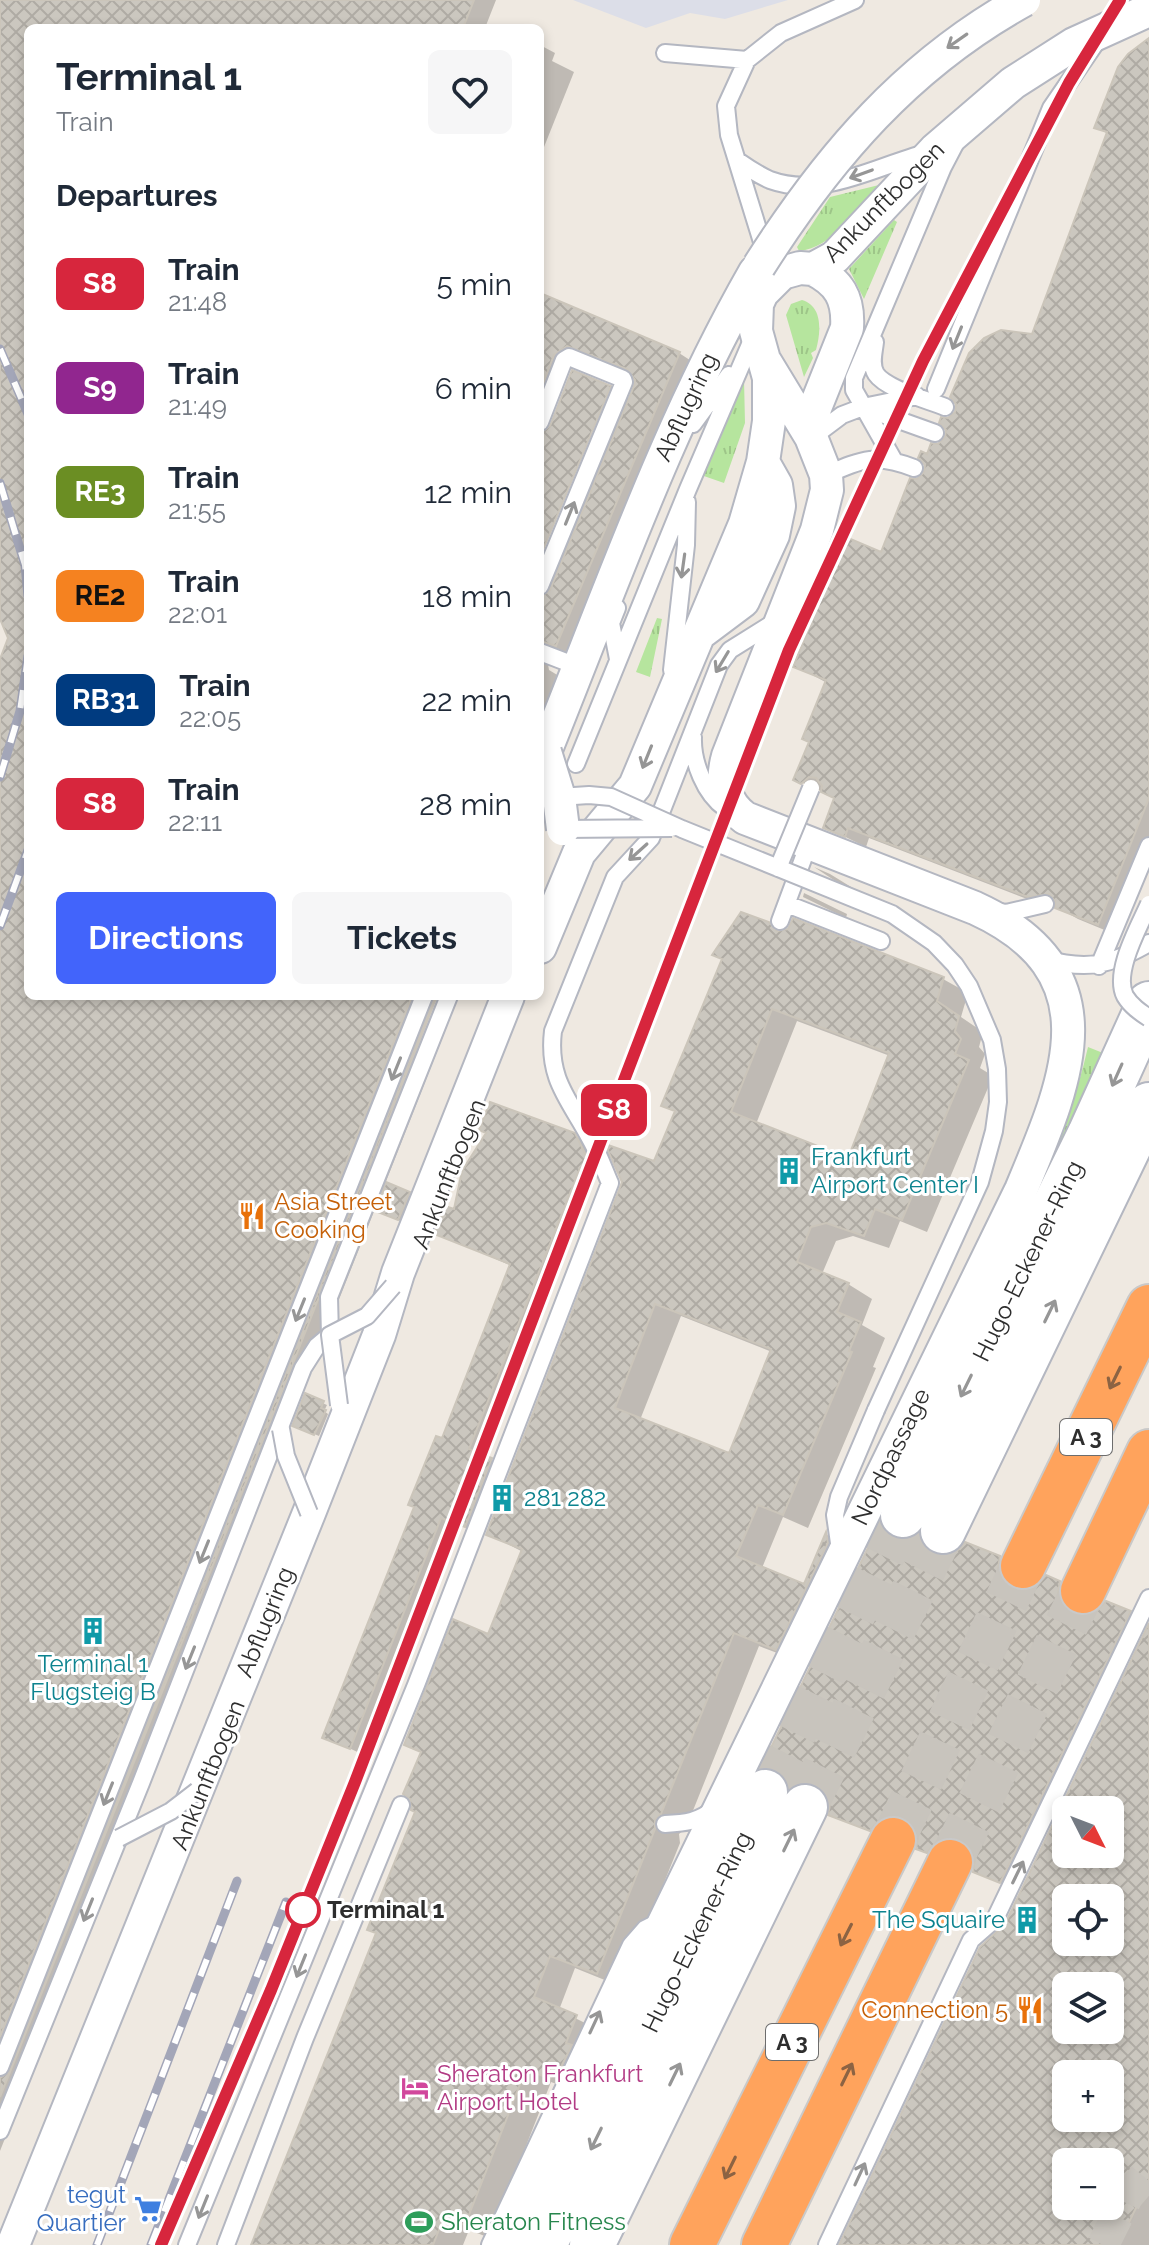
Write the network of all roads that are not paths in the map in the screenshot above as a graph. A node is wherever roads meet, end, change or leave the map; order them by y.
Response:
1 (855, 0) edge
2 (1024, 0) edge
3 (1149, 10) edge
4 (1108, 27) junction
5 (665, 53) dead end
6 (747, 60) junction
7 (980, 109) junction
8 (935, 150) junction
9 (738, 161) junction
10 (813, 269) junction
11 (769, 284) junction
12 (876, 328) junction
13 (755, 349) junction
14 (936, 389) dead end
15 (919, 396) junction
16 (863, 407) junction
17 (945, 407) dead end
18 (544, 412) edge
19 (935, 433) dead end
20 (811, 437) junction
21 (893, 459) junction
22 (914, 468) dead end
23 (826, 475) junction
24 (688, 489) junction
25 (544, 576) edge
26 (783, 616) junction
27 (544, 654) edge
28 (618, 661) junction
29 (579, 667) junction
30 (669, 703) junction
31 (694, 728) junction
32 (544, 752) edge
33 (544, 762) edge
34 (576, 764) dead end
35 (811, 788) dead end
36 (559, 797) junction
37 (745, 818) junction
38 (563, 829) junction
39 (682, 829) junction
40 (809, 843) junction
41 (1149, 846) edge
42 (778, 868) junction
43 (544, 900) edge
44 (787, 904) junction
45 (1045, 904) dead end
46 (1149, 904) edge
47 (975, 908) junction
48 (780, 921) dead end
49 (544, 937) edge
50 (881, 941) dead end
51 (1149, 943) edge
52 (1045, 959) junction
53 (1099, 966) junction
54 (422, 1000) edge
55 (447, 1000) edge
56 (506, 1000) edge
57 (518, 1000) edge
58 (1149, 1004) edge
59 (1149, 1018) edge
60 (1149, 1105) edge
61 (393, 1286) junction
62 (1149, 1307) edge
63 (330, 1335) junction
64 (281, 1429) junction
65 (1149, 1452) edge
66 (320, 1482) junction
67 (309, 1513) junction
68 (903, 1515) tunnel mouth
69 (943, 1531) tunnel mouth
70 (841, 1559) junction
71 (1023, 1566) tunnel mouth
72 (1083, 1591) tunnel mouth
73 (1149, 1598) edge
74 (197, 1791) junction
75 (765, 1792) tunnel mouth
76 (722, 1802) junction
77 (401, 1805) dead end
78 (805, 1807) tunnel mouth
79 (665, 1824) dead end
80 (119, 1838) junction
81 (893, 1840) tunnel mouth
82 (950, 1862) tunnel mouth
83 (664, 1921) junction
84 (0, 2067) edge
85 (0, 2131) edge
86 (13, 2245) edge
87 (27, 2245) edge
88 (187, 2245) edge
89 (226, 2245) edge
90 (490, 2245) edge
91 (507, 2245) edge
92 (544, 2245) edge
93 (592, 2245) edge
94 (692, 2245) edge
95 (764, 2245) edge
96 (827, 2245) edge

1 - 6 lane
2 -> 29 street, Abflugring, bridge
3 - 4 street, Ankunftbogen
4 - 7 street, Ankunftbogen
4 -> 14 lane
5 - 6 lane
6 - 9 lane
7 - 8 street, Ankunftbogen
7 - 12 lane
8 -> 9 lane
8 - 10 street, Ankunftbogen
9 - 11 lane
10 - 11 street, Ankunftbogen
10 - 20 street
11 - 13 street
12 - 15 lane
12 - 16 lane
13 - 20 street
13 - 24 lane
13 - 28 lane
13 - 30 street
15 - 16 lane
15 - 17 lane
16 - 19 lane
16 - 20 lane
16 - 21 lane
25 -> 18 lane
20 - 23 street
21 - 22 lane
21 - 23 lane
23 - 26 street
24 - 28 lane
24 -> 30 lane
26 -> 31 lane
26 - 37 street
27 - 29 lane
28 - 34 lane
29 - 32 street, Abflugring
30 -> 49 street
31 - 37 lane
31 -> 88 lane
33 - 36 street, Abflugring, bridge
35 - 42 lane, bridge
36 - 38 street, Abflugring, bridge
36 - 39 lane, bridge
37 - 40 street, Nordpassage
38 - 39 lane, bridge
38 - 43 street, Abflugring
39 - 42 lane, bridge
40 - 44 lane
40 - 47 street, Nordpassage
41 - 53 lane
42 - 70 lane, bridge
44 - 48 lane
44 - 50 lane
45 - 47 lane
46 - 59 lane, bridge
47 - 52 street, Nordpassage
51 - 53 lane
52 - 53 lane
52 - 70 street, Nordpassage
54 -> 84 lane
55 - 63 lane
56 - 61 street, Abflugring
57 - 87 street, Ankunftbogen
58 -> 68 street, Hugo-Eckener-Ring
69 -> 60 street, Hugo-Eckener-Ring
61 - 63 lane, bridge
61 - 66 street, Abflugring
62 -> 71 highway, A 3
63 - 64 lane
63 - 66 lane, bridge
64 - 67 lane, bridge
64 -> 80 lane, bridge
65 - 72 highway, A 3
66 - 67 street, Abflugring
67 - 74 street, Abflugring
70 - 76 street, Nordpassage
96 -> 73 lane
74 - 80 lane, bridge
74 - 86 street, Abflugring
75 -> 92 street, Hugo-Eckener-Ring
76 - 79 lane
76 - 83 street, Nordpassage
77 - 89 lane
93 -> 78 street, Hugo-Eckener-Ring
80 -> 85 lane
81 -> 94 highway, A 3
95 -> 82 highway, A 3
90 -> 83 lane
83 - 91 street, Nordpassage

